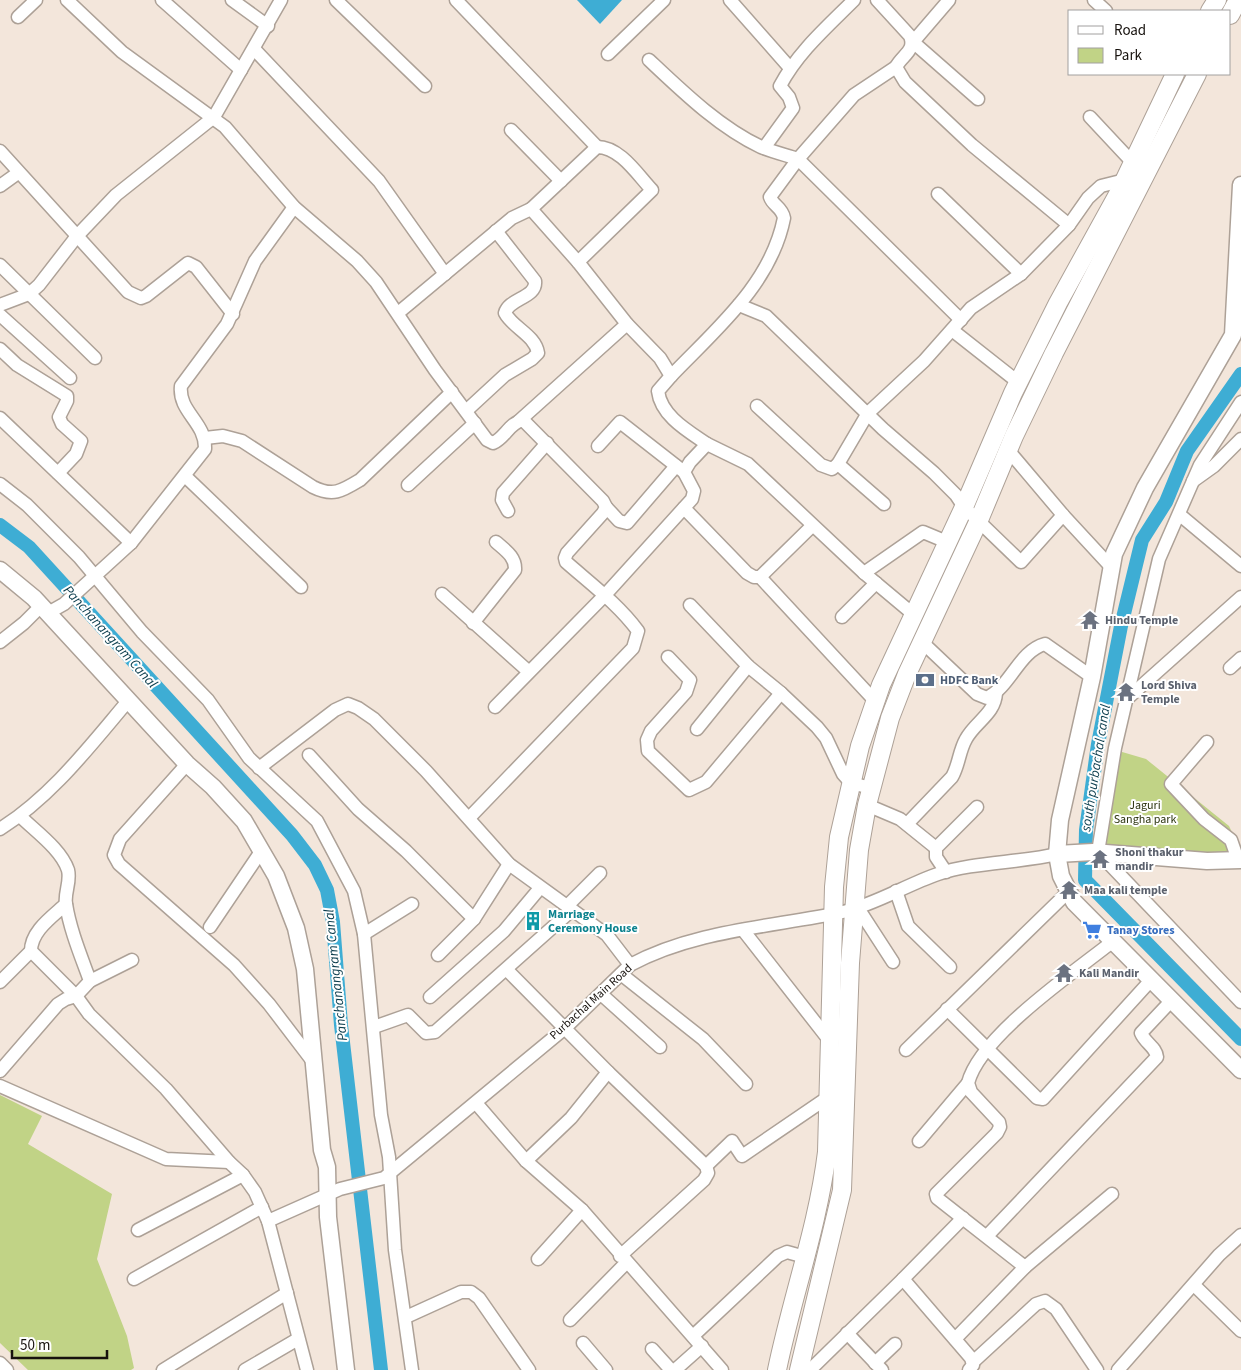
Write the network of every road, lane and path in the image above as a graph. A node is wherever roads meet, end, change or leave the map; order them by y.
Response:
1 (36, 0) edge
2 (67, 0) edge
3 (162, 0) edge
4 (232, 0) edge
5 (281, 0) edge
6 (336, 0) edge
7 (456, 0) edge
8 (664, 0) edge
9 (730, 0) edge
10 (854, 0) edge
11 (877, 0) edge
12 (949, 0) edge
13 (1094, 0) edge
14 (1105, 10) edge
15 (18, 17) dead end
16 (268, 26) junction
17 (913, 42) junction
18 (254, 49) junction
19 (608, 54) dead end
20 (649, 60) dead end
21 (790, 68) junction
22 (896, 68) junction
23 (241, 70) junction
24 (1173, 75) edge
25 (1196, 75) edge
26 (425, 86) dead end
27 (978, 99) dead end
28 (214, 117) junction
29 (1090, 117) dead end
30 (1152, 123) junction
31 (511, 130) dead end
32 (1166, 133) junction
33 (597, 147) junction
34 (764, 148) junction
35 (0, 151) edge
36 (798, 160) junction
37 (1133, 163) junction
38 (18, 173) junction
39 (1124, 180) junction
40 (561, 181) junction
41 (1241, 185) edge
42 (0, 186) edge
43 (938, 194) dead end
44 (294, 207) junction
45 (531, 209) junction
46 (1069, 224) junction
47 (496, 232) junction
48 (77, 236) junction
49 (578, 262) junction
50 (0, 266) edge
51 (445, 274) junction
52 (1021, 274) junction
53 (29, 294) junction
54 (0, 305) edge
55 (739, 305) junction
56 (398, 313) junction
57 (233, 314) junction
58 (0, 315) edge
59 (961, 320) junction
60 (627, 324) junction
61 (952, 330) junction
62 (0, 349) edge
63 (95, 358) dead end
64 (672, 376) junction
65 (70, 378) dead end
66 (1018, 382) junction
67 (452, 392) junction
68 (1241, 402) edge
69 (757, 406) dead end
70 (466, 411) junction
71 (868, 413) junction
72 (0, 418) edge
73 (519, 421) junction
74 (474, 423) junction
75 (205, 438) junction
76 (1241, 440) edge
77 (546, 443) junction
78 (707, 444) junction
79 (598, 446) dead end
80 (1008, 450) junction
81 (838, 464) junction
82 (680, 469) junction
83 (58, 473) junction
84 (186, 476) junction
85 (1193, 481) junction
86 (0, 484) edge
87 (408, 485) dead end
88 (884, 504) dead end
89 (606, 507) junction
90 (964, 507) junction
91 (684, 508) junction
92 (508, 511) dead end
93 (1063, 515) junction
94 (1180, 515) junction
95 (979, 520) junction
96 (812, 526) junction
97 (496, 542) dead end
98 (947, 542) junction
99 (131, 543) junction
100 (1241, 566) edge
101 (1112, 568) junction
102 (0, 570) edge
103 (864, 573) junction
104 (96, 577) junction
105 (760, 577) junction
106 (876, 583) junction
107 (301, 587) dead end
108 (442, 594) dead end
109 (605, 595) junction
110 (1241, 597) edge
111 (690, 606) dead end
112 (45, 610) junction
113 (913, 614) junction
114 (842, 617) dead end
115 (473, 623) junction
116 (0, 642) edge
117 (922, 642) junction
118 (668, 657) dead end
119 (1241, 658) edge
120 (748, 666) junction
121 (1230, 668) dead end
122 (528, 671) junction
123 (1092, 677) junction
124 (781, 693) junction
125 (996, 693) junction
126 (1128, 698) junction
127 (128, 701) junction
128 (875, 701) junction
129 (495, 707) dead end
130 (697, 728) dead end
131 (1206, 742) dead end
132 (309, 755) dead end
133 (187, 764) junction
134 (259, 768) junction
135 (852, 783) junction
136 (869, 796) junction
137 (977, 807) dead end
138 (20, 816) junction
139 (469, 818) junction
140 (907, 824) junction
141 (0, 829) edge
142 (1237, 838) edge
143 (936, 848) junction
144 (262, 850) junction
145 (1095, 852) junction
146 (1056, 854) junction
147 (1240, 860) edge
148 (509, 864) junction
149 (946, 872) junction
150 (600, 873) dead end
151 (540, 888) junction
152 (896, 891) junction
153 (1067, 893) junction
154 (66, 904) junction
155 (412, 904) dead end
156 (569, 908) junction
157 (856, 908) junction
158 (833, 914) junction
159 (474, 920) junction
160 (210, 927) dead end
161 (743, 930) junction
162 (364, 934) junction
163 (1112, 942) junction
164 (31, 951) junction
165 (438, 956) dead end
166 (132, 960) dead end
167 (893, 962) dead end
168 (630, 964) junction
169 (950, 967) dead end
170 (507, 970) junction
171 (621, 974) junction
172 (1152, 980) junction
173 (90, 981) junction
174 (0, 982) edge
175 (601, 994) junction
176 (76, 996) junction
177 (430, 997) dead end
178 (1172, 1000) junction
179 (1241, 1002) edge
180 (947, 1009) junction
181 (374, 1027) junction
182 (564, 1029) junction
183 (829, 1040) junction
184 (660, 1047) dead end
185 (987, 1049) junction
186 (906, 1050) dead end
187 (314, 1064) junction
188 (1241, 1070) edge
189 (0, 1071) edge
190 (608, 1072) junction
191 (968, 1083) junction
192 (746, 1084) dead end
193 (0, 1086) edge
194 (827, 1098) junction
195 (476, 1103) junction
196 (919, 1141) dead end
197 (526, 1161) junction
198 (229, 1162) junction
199 (706, 1166) junction
200 (390, 1174) junction
201 (243, 1175) junction
202 (334, 1192) junction
203 (1112, 1194) dead end
204 (262, 1207) junction
205 (582, 1210) junction
206 (963, 1218) junction
207 (268, 1221) junction
208 (138, 1230) dead end
209 (1241, 1235) edge
210 (987, 1236) junction
211 (805, 1257) junction
212 (538, 1259) dead end
213 (623, 1260) junction
214 (1025, 1267) junction
215 (134, 1278) dead end
216 (903, 1279) junction
217 (1194, 1285) junction
218 (287, 1292) junction
219 (406, 1317) junction
220 (570, 1320) dead end
221 (1241, 1331) edge
222 (847, 1333) junction
223 (693, 1336) junction
224 (298, 1339) junction
225 (955, 1339) junction
226 (583, 1343) dead end
227 (895, 1344) dead end
228 (702, 1346) junction
229 (652, 1349) dead end
230 (0, 1363) edge
231 (878, 1366) edge
232 (971, 1366) edge
233 (7, 1370) edge
234 (163, 1370) edge
235 (245, 1370) edge
236 (307, 1370) edge
237 (346, 1370) edge
238 (412, 1370) edge
239 (529, 1370) edge
240 (606, 1370) edge
241 (673, 1370) edge
242 (722, 1370) edge
243 (777, 1370) edge
244 (799, 1370) edge
245 (810, 1370) edge
246 (1098, 1370) edge
247 (1118, 1370) edge

1 - 15 street
2 - 28 street
3 - 23 street
4 - 16 street
5 - 16 street
6 - 26 street
7 - 33 street
8 - 19 street
9 - 21 street
10 - 21 street
11 - 17 street
12 - 17 street
13 - 14 street
16 - 18 street
17 - 22 street
17 - 27 street
18 - 23 street
18 - 51 street
20 - 34 street
21 - 34 street
22 - 36 street
22 - 46 street
23 - 28 street
24 - 30 main road
25 - 32 main road
28 - 44 street
28 - 48 street
29 - 37 street
30 - 32 street
30 - 37 main road
31 - 40 street
32 - 80 main road
33 - 40 street
33 - 49 street
34 - 36 street
35 - 38 street
36 - 55 street
36 - 59 street
37 - 39 main road
38 - 42 street
38 - 48 street
39 - 46 street
39 - 66 main road
40 - 45 street
41 - 101 street
43 - 52 street
44 - 56 street
44 - 57 street
45 - 47 street
45 - 49 street
46 - 52 street
47 - 51 street
47 - 70 street
48 - 53 street
48 - 57 street
49 - 60 street
50 - 53 street
51 - 56 street
52 - 59 street
53 - 54 street
53 - 63 street
55 - 64 street
55 - 71 street
56 - 67 street
57 - 75 street
58 - 65 street
59 - 61 street
60 - 64 street
60 - 73 street
61 - 66 street
61 - 71 street
62 - 83 street
64 - 78 street
66 - 90 main road
67 - 70 street
67 - 75 street
68 - 85 street
69 - 81 street
70 - 74 street
71 - 81 street
71 - 90 street
72 - 83 street
73 - 74 street
73 - 77 street
74 - 87 street
75 - 84 street
76 - 85 street
77 - 89 street
77 - 92 street
78 - 82 street
78 - 96 street
79 - 82 street
80 - 93 street
80 - 95 main road
81 - 88 street
82 - 89 street
82 - 91 street
83 - 99 street
84 - 99 street
84 - 107 street
85 - 94 street
86 - 104 street
89 - 109 street
90 - 95 street
90 - 98 main road
91 - 105 street
91 - 109 street
93 - 95 street
93 - 101 street
94 - 100 street
94 - 126 street
95 - 117 main road
96 - 103 street
96 - 105 street
97 - 115 street
98 - 103 street
98 - 113 main road
99 - 104 street
101 - 123 street
102 - 112 street
103 - 106 street
104 - 112 street
104 - 134 street
105 - 128 street
106 - 113 street
106 - 114 street
108 - 115 street
109 - 122 street
109 - 139 street
110 - 126 street
111 - 120 street
112 - 116 street
112 - 127 street
113 - 128 main road
115 - 122 street
117 - 125 street
117 - 136 main road
118 - 124 street
119 - 121 street
120 - 124 street
120 - 130 street
122 - 129 street
123 - 125 street
123 - 146 street
124 - 135 street
125 - 140 street
126 - 145 street
127 - 133 street
127 - 138 street
128 - 135 main road
131 - 142 street
132 - 159 street
133 - 144 street
133 - 187 street
134 - 139 street
134 - 162 street
135 - 136 street
135 - 158 main road
136 - 140 street
136 - 157 main road
137 - 143 street
138 - 141 street
138 - 154 street
139 - 148 street
140 - 143 street
142 - 147 street
143 - 149 street
144 - 160 street
144 - 187 street
145 - 146 street, Purbachal Main Road
145 - 147 street, Purbachal Main Road
145 - 179 street
146 - 149 street, Purbachal Main Road
146 - 153 street
148 - 151 street
148 - 159 street
149 - 152 street, Purbachal Main Road
150 - 156 street
151 - 156 street
151 - 177 street
152 - 157 street, Purbachal Main Road
152 - 169 street
153 - 163 street
153 - 180 street
154 - 164 street
154 - 173 street
155 - 162 street
156 - 168 street
156 - 170 street
157 - 158 street, Purbachal Main Road
157 - 167 street
157 - 244 main road
158 - 161 street, Purbachal Main Road
158 - 183 main road
159 - 165 street
161 - 168 street, Purbachal Main Road
161 - 183 street
162 - 181 street
163 - 172 street
163 - 185 street
164 - 174 street
164 - 176 street
166 - 173 street
168 - 171 street, Purbachal Main Road
170 - 181 street
170 - 182 street
171 - 175 street, Purbachal Main Road
171 - 192 street
172 - 178 street
172 - 185 street
173 - 176 street
175 - 182 street, Purbachal Main Road
175 - 184 street
176 - 189 street
176 - 198 street
178 - 188 street
178 - 210 street
180 - 185 street
180 - 186 street
181 - 200 street
182 - 190 street
182 - 195 street, Purbachal Main Road
183 - 194 main road
185 - 191 street
187 - 202 street
190 - 197 street
190 - 199 street
191 - 196 street
191 - 206 street
193 - 198 street
194 - 199 street
194 - 211 main road
195 - 197 street
195 - 200 street, Purbachal Main Road
197 - 205 street
198 - 201 street
199 - 213 street
200 - 202 street, Purbachal Main Road
200 - 219 street
201 - 204 street
201 - 208 street
202 - 207 street, Purbachal Main Road
202 - 237 street
203 - 214 street
204 - 207 street
204 - 215 street
205 - 212 street
205 - 213 street
206 - 210 street
206 - 216 street
207 - 218 street
209 - 217 street
210 - 214 street
211 - 223 street
211 - 243 main road
213 - 220 street
213 - 223 street
214 - 225 street
216 - 222 street
216 - 225 street
217 - 221 street
217 - 247 street
218 - 224 street
218 - 234 street
219 - 238 street
219 - 239 street
222 - 231 street
222 - 245 street
223 - 228 street
224 - 235 street
224 - 236 street
225 - 232 street
226 - 240 street
227 - 231 street
228 - 241 street
228 - 242 street
229 - 241 street
230 - 233 street
232 - 246 street

